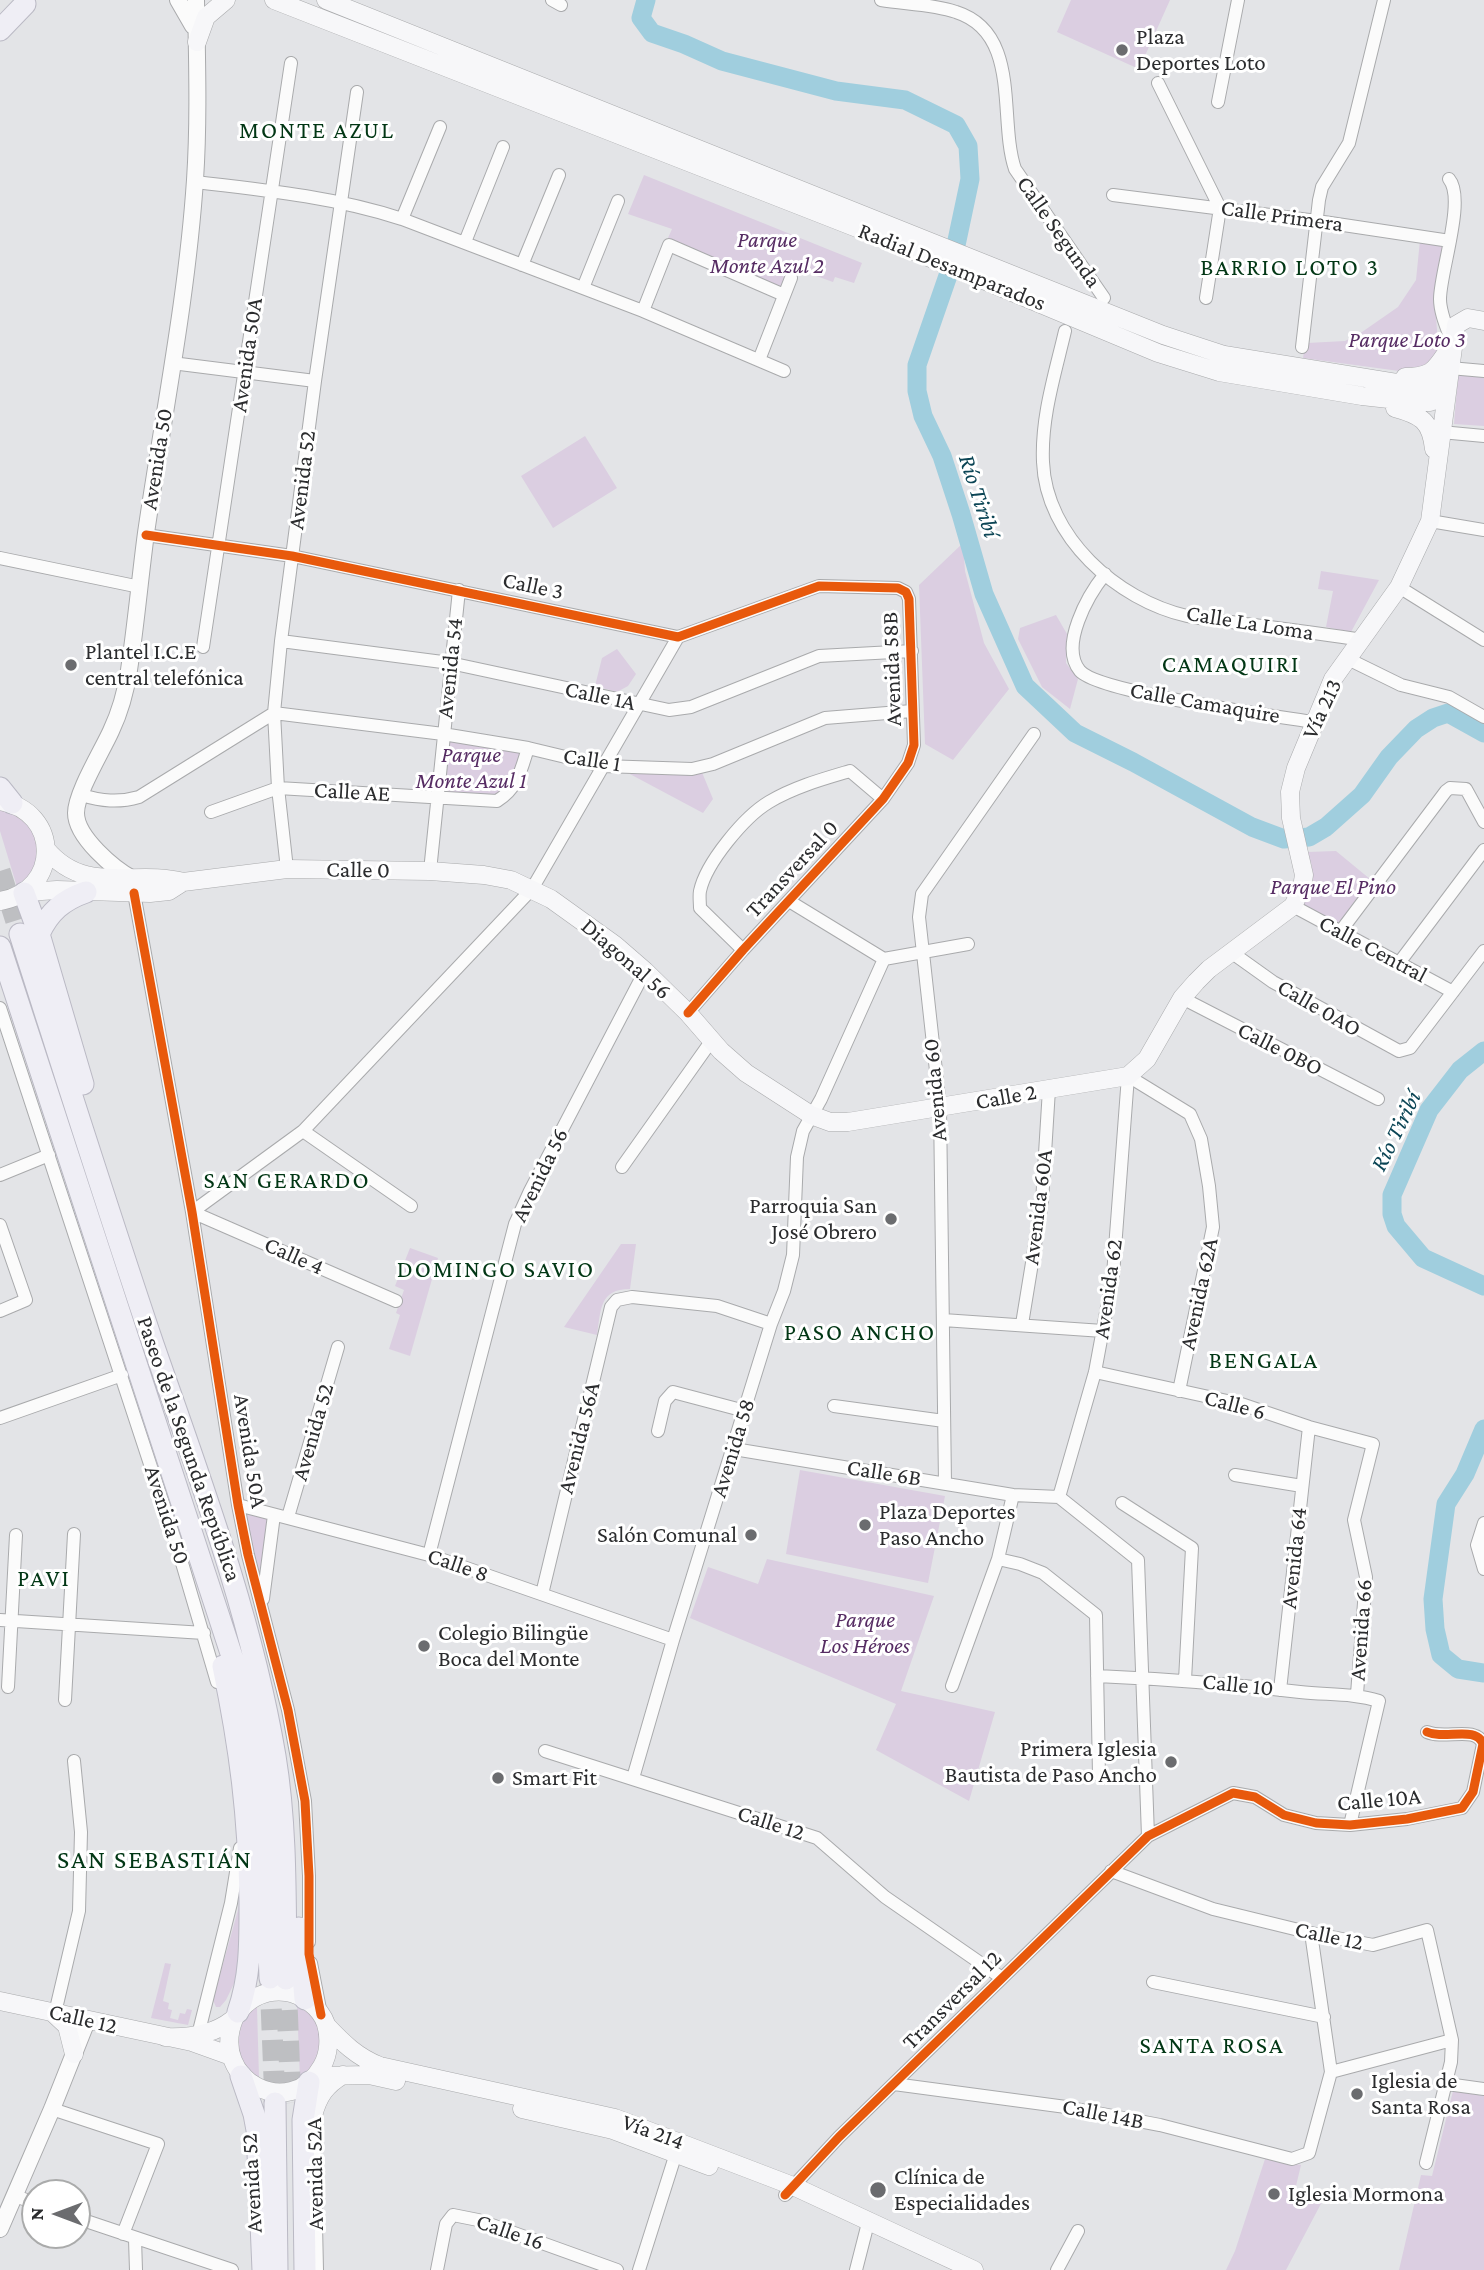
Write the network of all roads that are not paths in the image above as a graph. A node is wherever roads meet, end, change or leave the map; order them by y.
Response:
1 (178, 0) edge
2 (196, 0) edge
3 (226, 0) edge
4 (274, 0) edge
5 (326, 0) edge
6 (882, 0) edge
7 (1238, 0) edge
8 (1384, 0) edge
9 (27, 2) edge
10 (957, 5) edge
11 (0, 20) edge
12 (0, 30) edge
13 (197, 42) junction
14 (290, 63) dead end
15 (1158, 83) dead end
16 (357, 92) dead end
17 (1217, 102) dead end
18 (440, 127) dead end
19 (503, 147) dead end
20 (559, 175) dead end
21 (1449, 179) dead end
22 (195, 182) junction
23 (271, 191) junction
24 (1113, 195) dead end
25 (618, 201) dead end
26 (340, 203) junction
27 (1220, 208) junction
28 (402, 219) junction
29 (1317, 221) junction
30 (882, 230) junction
31 (1450, 241) junction
32 (465, 242) junction
33 (522, 265) junction
34 (791, 278) dead end
35 (583, 288) junction
36 (784, 295) junction
37 (1104, 298) dead end
38 (1206, 299) dead end
39 (1440, 300) junction
40 (643, 311) junction
41 (1476, 319) edge
42 (1066, 331) dead end
43 (1452, 344) junction
44 (1302, 347) dead end
45 (759, 360) junction
46 (172, 363) junction
47 (784, 371) dead end
48 (1484, 371) edge
49 (244, 372) junction
50 (315, 381) junction
51 (1448, 381) junction
52 (1365, 388) junction
53 (1411, 412) junction
54 (1441, 432) junction
55 (1484, 436) edge
56 (1436, 475) junction
57 (1430, 521) junction
58 (1484, 530) edge
59 (146, 535) junction
60 (218, 545) junction
61 (292, 556) junction
62 (0, 558) edge
63 (1105, 574) junction
64 (140, 587) junction
65 (1399, 587) junction
66 (459, 590) junction
67 (678, 637) junction
68 (1363, 640) junction
69 (1484, 640) edge
70 (281, 641) junction
71 (203, 647) dead end
72 (912, 651) junction
73 (1348, 659) junction
74 (450, 663) junction
75 (638, 704) junction
76 (912, 711) junction
77 (274, 713) junction
78 (1484, 717) edge
79 (1313, 722) junction
80 (443, 734) junction
81 (1034, 734) dead end
82 (914, 745) joint
83 (528, 748) junction
84 (603, 766) junction
85 (278, 788) junction
86 (81, 795) junction
87 (4, 797) edge
88 (436, 797) junction
89 (883, 799) junction
90 (211, 812) dead end
91 (1484, 822) edge
92 (46, 849) junction
93 (1484, 850) edge
94 (104, 857) junction
95 (287, 869) junction
96 (430, 871) junction
97 (93, 884) junction
98 (134, 886) junction
99 (532, 889) junction
100 (25, 892) junction
101 (0, 901) edge
102 (789, 901) junction
103 (1293, 906) junction
104 (1340, 932) junction
105 (29, 934) junction
106 (968, 944) dead end
107 (0, 947) tunnel mouth
108 (743, 950) junction
109 (922, 951) junction
110 (1484, 951) edge
111 (1231, 952) junction
112 (884, 959) junction
113 (1398, 963) junction
114 (645, 971) junction
115 (0, 980) edge
116 (1453, 992) junction
117 (1182, 998) junction
118 (0, 1008) edge
119 (688, 1013) junction
120 (712, 1040) junction
121 (1128, 1076) junction
122 (1049, 1089) junction
123 (1378, 1099) dead end
124 (940, 1108) junction
125 (811, 1115) junction
126 (303, 1130) junction
127 (49, 1155) junction
128 (622, 1167) dead end
129 (0, 1175) edge
130 (411, 1206) dead end
131 (192, 1212) junction
132 (0, 1225) edge
133 (2, 1241) edge
134 (103, 1266) junction
135 (396, 1301) dead end
136 (0, 1311) edge
137 (943, 1320) junction
138 (771, 1324) junction
139 (1022, 1324) junction
140 (1103, 1331) junction
141 (338, 1347) dead end
142 (1095, 1373) junction
143 (122, 1375) junction
144 (1179, 1391) junction
145 (834, 1406) dead end
146 (745, 1411) junction
147 (0, 1418) edge
148 (944, 1421) junction
149 (1309, 1427) junction
150 (658, 1432) dead end
151 (1373, 1444) joint
152 (734, 1448) junction
153 (1235, 1475) dead end
154 (945, 1483) junction
155 (1302, 1486) junction
156 (1013, 1495) junction
157 (1059, 1497) junction
158 (1122, 1503) dead end
159 (238, 1504) junction
160 (274, 1515) junction
161 (288, 1517) junction
162 (1484, 1523) edge
163 (75, 1534) dead end
164 (16, 1535) dead end
165 (1481, 1546) edge
166 (429, 1555) junction
167 (998, 1559) junction
168 (1484, 1569) edge
169 (542, 1594) junction
170 (262, 1606) junction
171 (219, 1611) junction
172 (5, 1621) edge
173 (247, 1622) junction
174 (69, 1625) junction
175 (204, 1633) junction
176 (673, 1640) junction
177 (1097, 1676) junction
178 (1143, 1678) junction
179 (1185, 1680) junction
180 (8, 1686) dead end
181 (952, 1686) dead end
182 (1280, 1689) junction
183 (1357, 1695) junction
184 (65, 1700) dead end
185 (1379, 1701) joint
186 (1427, 1732) dead end
187 (545, 1751) dead end
188 (74, 1761) dead end
189 (1100, 1775) dead end
190 (633, 1778) junction
191 (1350, 1825) junction
192 (1148, 1836) junction
193 (1111, 1871) junction
194 (1311, 1933) junction
195 (1002, 1978) junction
196 (1153, 1982) dead end
197 (305, 1999) junction
198 (0, 2001) edge
199 (53, 2013) junction
200 (236, 2015) junction
201 (1324, 2017) junction
202 (323, 2020) junction
203 (87, 2021) junction
204 (198, 2035) junction
205 (165, 2037) junction
206 (1452, 2040) junction
207 (74, 2054) junction
208 (231, 2056) junction
209 (1331, 2072) junction
210 (344, 2075) junction
211 (241, 2076) junction
212 (313, 2079) junction
213 (894, 2084) junction
214 (1447, 2084) junction
215 (1484, 2089) edge
216 (52, 2109) junction
217 (313, 2116) junction
218 (678, 2147) junction
219 (1426, 2163) dead end
220 (789, 2190) junction
221 (15, 2196) junction
222 (21, 2198) edge
223 (91, 2223) edge
224 (866, 2227) junction
225 (0, 2229) edge
226 (1078, 2231) dead end
227 (129, 2237) junction
228 (136, 2270) edge
229 (232, 2270) edge
230 (256, 2270) edge
231 (263, 2270) edge
232 (277, 2270) edge
233 (296, 2270) edge
234 (305, 2270) edge
235 (317, 2270) edge
236 (438, 2270) edge
237 (617, 2270) edge
238 (639, 2270) edge
239 (856, 2270) edge
240 (946, 2270) edge
241 (974, 2270) edge
242 (1057, 2270) edge

1 - 13 street, Avenida 50
2 - 13 street, Avenida 50
3 - 13 main road
4 - 30 main road, Radial Desamparados
5 - 30 main road, Radial Desamparados
6 - 10 street, Calle Segunda
7 - 17 street
8 - 29 street
9 - 11 main road
9 - 12 highway
10 - 37 street, Calle Segunda
13 - 22 street, Avenida 50
14 - 23 street, Avenida 50A
15 - 27 street
16 - 26 street, Avenida 52
18 - 28 street
19 - 32 street
20 - 33 street
21 - 31 street
22 - 23 street
22 - 46 street, Avenida 50
23 - 26 street
23 - 49 street, Avenida 50A
24 - 27 street, Calle Primera
25 - 35 street
26 - 28 street
26 - 50 street, Avenida 52
27 - 29 street, Calle Primera
27 - 38 street
28 - 32 street
29 - 31 street, Calle Primera
29 - 44 street
30 - 52 main road, Radial Desamparados
31 - 39 street
32 - 33 street
33 - 35 street
34 - 36 street
35 - 40 street
36 - 40 street
36 - 45 street
39 - 41 street
39 - 43 street
40 - 45 street
41 - 43 main road, Vía 213
42 - 63 street, Calle La Loma
43 - 51 main road, Vía 213
43 - 52 main road
45 - 47 street
46 - 49 street
46 - 59 street, Avenida 50
48 - 51 street
49 - 50 street
49 - 60 street, Avenida 50A
50 - 61 street, Avenida 52
51 - 52 main road, Radial Desamparados
51 - 54 main road, Vía 213
52 - 53 main road
53 - 54 main road
53 - 56 main road
54 - 55 street
54 - 56 main road, Vía 213
56 - 57 main road, Vía 213
57 - 58 street
57 - 65 main road, Vía 213
59 - 60 street, Calle 3
59 - 64 street, Avenida 50
60 - 61 street, Calle 3
60 - 71 street, Avenida 50A
61 - 66 street, Calle 3
61 - 70 street, Avenida 52
62 - 64 street
63 - 68 street, Calle La Loma
63 - 79 street, Calle Camaquire
64 - 86 street, Avenida 50
65 - 68 main road, Vía 213
65 - 69 street
66 - 67 street, Calle 3
66 - 74 street, Avenida 54
67 - 72 street, Avenida 58B
67 - 75 street
68 - 73 main road, Vía 213
70 - 74 street, Calle 1A
70 - 77 street, Avenida 52
72 - 75 street, Calle 1A
72 - 76 street, Avenida 58B
73 - 78 street
73 - 79 main road, Vía 213
74 - 75 street, Calle 1A
74 - 80 street, Avenida 54
75 - 84 street
76 - 82 street, Avenida 58B
76 - 84 street, Calle 1
77 - 80 street, Calle 1
77 - 85 street, Avenida 52
77 - 86 street
79 - 103 main road, Vía 213
80 - 83 street, Calle 1
80 - 88 street, Avenida 54
81 - 109 street, Avenida 60
82 - 89 street, Transversal 0
83 - 84 street, Calle 1
83 - 88 street, Calle AE
84 - 99 street
85 - 88 street, Calle AE
85 - 90 street, Calle AE
85 - 95 street, Avenida 52
86 - 94 street, Avenida 50
87 - 92 main road
88 - 96 street, Avenida 54
89 - 102 street, Transversal 0
89 - 108 street
91 - 104 street
92 - 97 main road, Calle 0
92 - 100 main road
93 - 113 street
94 - 97 street
94 - 98 street, Avenida 50
95 - 96 main road, Calle 0
95 - 98 main road, Calle 0
96 - 99 main road, Calle 0
97 - 98 main road, Calle 0
97 - 100 main road, Calle 0
97 - 105 highway
98 - 131 street, Avenida 50A
99 - 114 main road, Diagonal 56
99 - 126 street
100 - 101 main road, Calle 0
100 - 105 highway, Paseo de la Segunda República
102 - 108 street, Transversal 0
102 - 112 street
103 - 104 street, Calle Central
103 - 111 main road
104 - 113 street, Calle Central
105 - 173 highway, Paseo de la Segunda República
106 - 109 street
107 - 134 highway, Paseo de la Segunda República
108 - 119 street, Transversal 0
109 - 112 street
109 - 124 street, Avenida 60
110 - 116 street
111 - 116 street, Calle 0AO
111 - 117 main road
112 - 125 street
113 - 116 street, Calle Central
114 - 119 main road, Diagonal 56
114 - 166 street, Avenida 56
115 - 134 highway
117 - 121 main road
117 - 123 street, Calle 0BO
118 - 127 street, Avenida 50
119 - 120 main road, Diagonal 56
120 - 125 main road, Diagonal 56
120 - 128 street
121 - 122 main road, Calle 2
121 - 140 street, Avenida 62
121 - 144 street, Avenida 62A
122 - 124 main road, Calle 2
122 - 139 street, Avenida 60A
124 - 125 main road, Calle 2
124 - 137 street, Avenida 60
125 - 138 street, Avenida 58
126 - 130 street
126 - 131 street
127 - 129 street
127 - 143 street, Avenida 50
131 - 135 street, Calle 4
131 - 159 street, Avenida 50A
132 - 133 street
133 - 136 street
134 - 171 highway, Paseo de la Segunda República
137 - 139 street
137 - 148 street, Avenida 60
138 - 146 street, Avenida 58
138 - 169 street, Avenida 56A
139 - 140 street
140 - 142 street, Avenida 62
141 - 161 street, Avenida 52
142 - 144 street, Calle 6
142 - 157 street, Avenida 62
143 - 147 street
143 - 175 street, Avenida 50
144 - 149 street, Calle 6
145 - 148 street
146 - 150 street
146 - 152 street, Avenida 58
148 - 154 street, Avenida 60
149 - 151 street, Calle 6
149 - 155 street, Avenida 64
151 - 183 street, Avenida 66
152 - 154 street, Calle 6B
152 - 176 street, Avenida 58
153 - 155 street
154 - 156 street, Calle 6B
155 - 182 street, Avenida 64
156 - 157 street, Calle 6B
156 - 167 street
157 - 178 street
158 - 179 street
159 - 160 street, Calle 8
159 - 170 street, Avenida 50A
160 - 161 street, Calle 8
160 - 170 street
161 - 166 street, Calle 8
162 - 165 street
163 - 174 street
164 - 172 street
165 - 168 street
166 - 169 street, Calle 8
167 - 177 street
167 - 181 street
169 - 176 street, Calle 8
170 - 202 street, Avenida 50A
171 - 173 highway, Paseo de la Segunda República
171 - 200 highway
172 - 174 street
172 - 180 street
173 - 197 highway
174 - 175 street
174 - 184 street
175 - 204 street, Avenida 50
176 - 190 street, Avenida 58
177 - 178 street, Calle 10
177 - 189 street
178 - 179 street, Calle 10
178 - 192 street
179 - 182 street, Calle 10
182 - 183 street, Calle 10
183 - 185 street, Calle 10
185 - 191 street, Avenida 66
186 - 191 street, Calle 10A
187 - 190 street, Calle 12
188 - 199 street
190 - 195 street, Calle 12
191 - 192 street, Calle 10A
192 - 193 street, Transversal 12
193 - 194 street, Calle 12
193 - 195 street, Transversal 12
194 - 201 street
194 - 206 street, Calle 12
195 - 213 street, Transversal 12
196 - 201 street
197 - 200 main road
197 - 202 main road
198 - 199 main road, Calle 12
199 - 203 main road, Calle 12
199 - 207 main road
200 - 204 main road, Calle 12
200 - 208 main road
201 - 209 street
202 - 212 main road
202 - 218 main road, Vía 214
203 - 205 main road, Calle 12
203 - 207 street
204 - 205 main road, Calle 12
205 - 208 main road, Calle 12
206 - 209 street
206 - 214 street
207 - 216 street
208 - 211 main road
208 - 230 street, Avenida 52
209 - 213 street, Calle 14B
210 - 212 main road, Vía 214
210 - 217 main road
210 - 218 main road, Vía 214
211 - 212 main road
211 - 231 highway
212 - 217 street, Avenida 52A
212 - 234 highway
213 - 220 street, Transversal 12
214 - 215 street
214 - 219 street
216 - 221 street
216 - 227 street
217 - 235 street, Avenida 52A
218 - 220 main road, Vía 214
218 - 238 street
220 - 224 main road, Vía 214
221 - 222 street
221 - 225 street
223 - 227 street
224 - 239 street
224 - 240 main road, Vía 214
224 - 241 main road, Vía 214
226 - 242 street
227 - 228 street
227 - 229 street
232 - 233 highway
236 - 237 street, Calle 16

